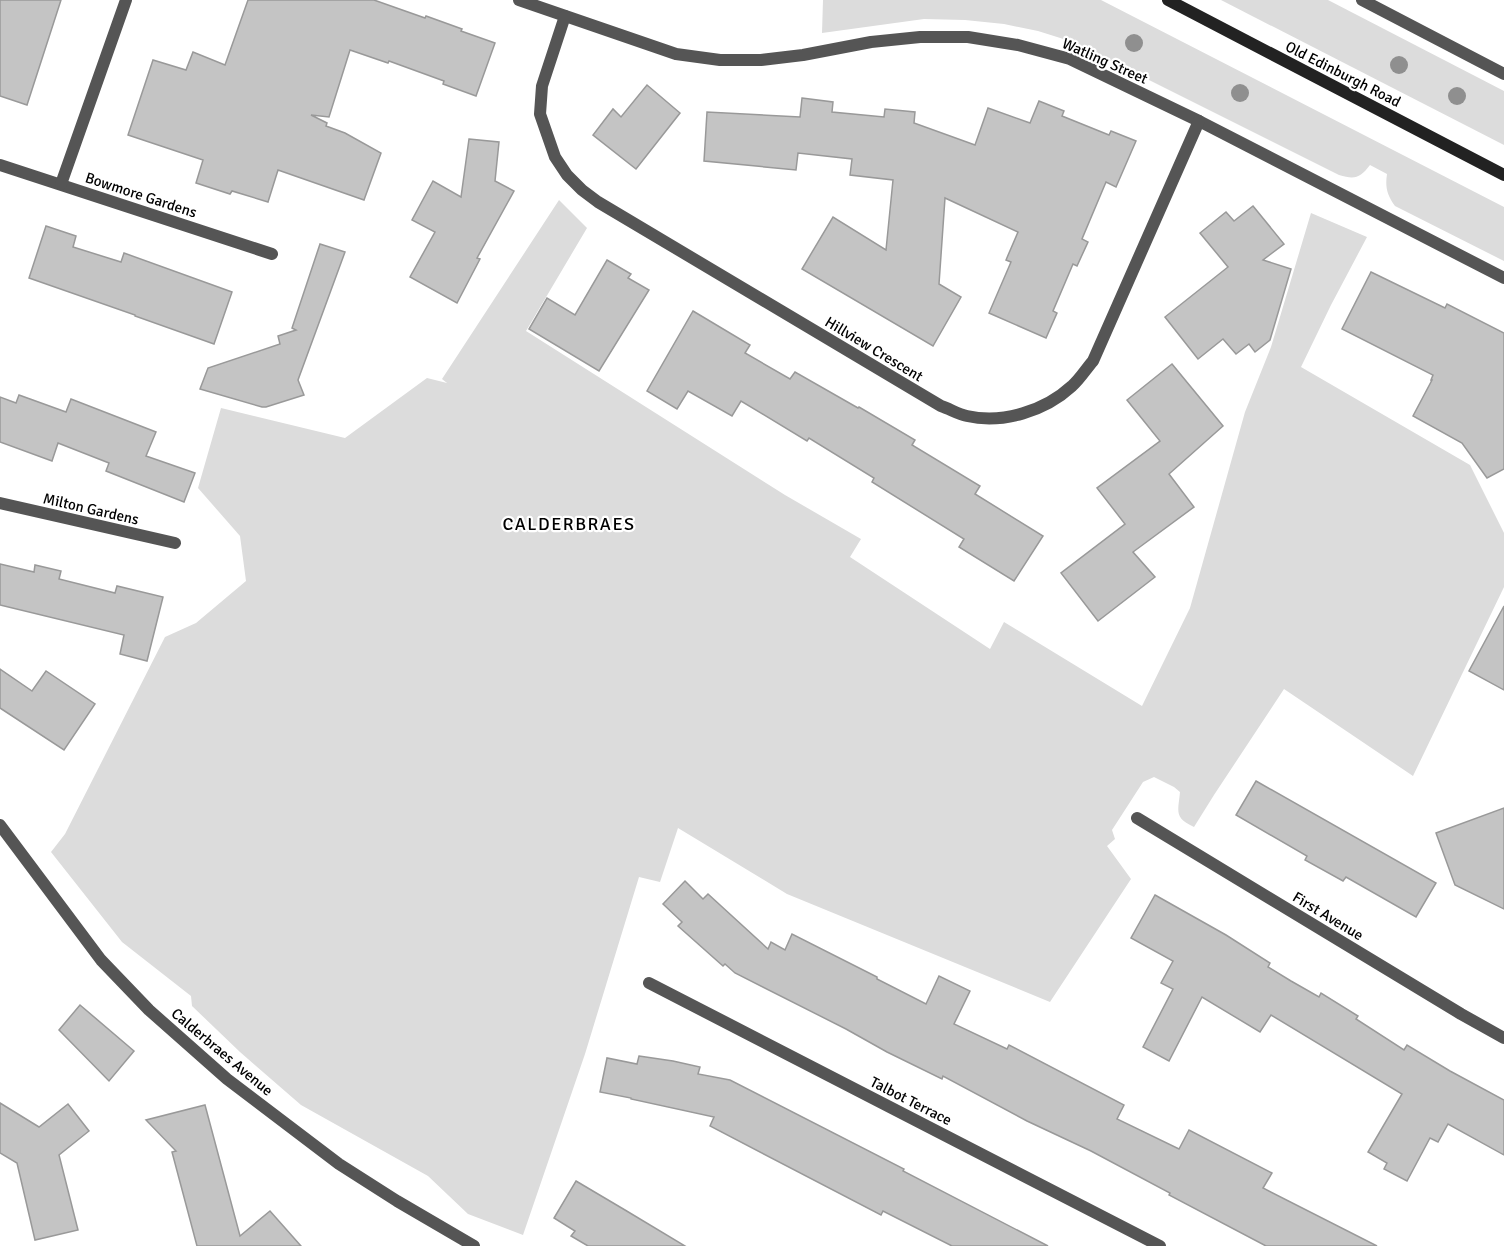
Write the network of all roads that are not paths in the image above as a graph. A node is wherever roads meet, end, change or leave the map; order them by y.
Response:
1 (126, 0) edge
2 (519, 0) edge
3 (1167, 0) edge
4 (1362, 0) edge
5 (565, 16) junction
6 (1504, 74) edge
7 (1199, 122) junction
8 (0, 165) edge
9 (1504, 175) edge
10 (61, 184) junction
11 (272, 254) dead end
12 (1504, 278) edge
13 (0, 503) edge
14 (175, 543) dead end
15 (1137, 818) dead end
16 (2, 832) edge
17 (649, 983) dead end
18 (1504, 1038) edge
19 (474, 1246) edge
20 (1160, 1246) edge

1 - 10 street
2 - 5 street, Watling Street
3 - 9 main road, Old Edinburgh Road
4 - 6 street
5 - 7 street, Watling Street
5 - 7 street, Hillview Crescent
7 - 12 street, Watling Street
8 - 10 street, Bowmore Gardens
10 - 11 street, Bowmore Gardens
13 - 14 street, Milton Gardens
15 - 18 street, First Avenue
16 - 19 street, Calderbraes Avenue
17 - 20 street, Talbot Terrace

